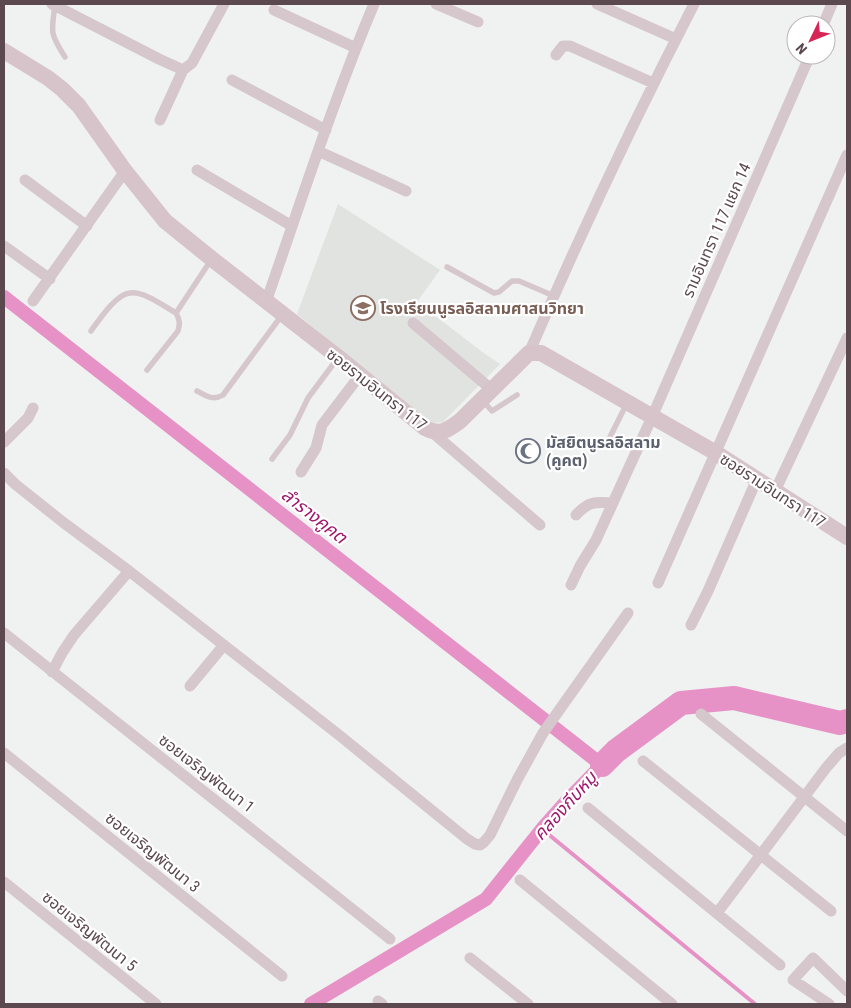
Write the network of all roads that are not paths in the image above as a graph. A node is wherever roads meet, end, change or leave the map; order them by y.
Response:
1 (224, 4) edge
2 (374, 4) edge
3 (436, 4) edge
4 (597, 4) edge
5 (694, 4) edge
6 (53, 5) edge
7 (274, 10) dead end
8 (478, 22) dead end
9 (676, 39) junction
10 (356, 48) junction
11 (4, 51) edge
12 (556, 55) dead end
13 (65, 57) dead end
14 (806, 65) edge
15 (183, 70) junction
16 (232, 80) dead end
17 (653, 83) junction
18 (160, 120) dead end
19 (326, 130) junction
20 (318, 152) junction
21 (847, 155) edge
22 (197, 170) dead end
23 (125, 171) junction
24 (25, 180) dead end
25 (406, 191) dead end
26 (87, 226) junction
27 (292, 226) junction
28 (4, 246) edge
29 (212, 259) junction
30 (446, 267) dead end
31 (50, 278) junction
32 (554, 296) junction
33 (34, 301) dead end
34 (266, 302) junction
35 (176, 313) junction
36 (283, 314) junction
37 (413, 323) dead end
38 (90, 331) dead end
39 (847, 338) edge
40 (529, 353) junction
41 (338, 358) junction
42 (147, 370) dead end
43 (360, 375) junction
44 (197, 391) dead end
45 (486, 394) junction
46 (518, 395) dead end
47 (627, 402) junction
48 (33, 408) dead end
49 (652, 417) junction
50 (432, 432) junction
51 (609, 439) dead end
52 (4, 442) edge
53 (716, 453) junction
54 (272, 459) dead end
55 (301, 472) dead end
56 (4, 473) edge
57 (757, 479) junction
58 (774, 491) junction
59 (613, 503) junction
60 (576, 515) dead end
61 (540, 524) dead end
62 (847, 537) edge
63 (129, 571) junction
64 (658, 583) dead end
65 (571, 585) dead end
66 (628, 613) dead end
67 (691, 625) dead end
68 (4, 633) edge
69 (224, 645) junction
70 (52, 672) junction
71 (190, 686) dead end
72 (701, 714) dead end
73 (847, 748) edge
74 (4, 752) edge
75 (643, 762) dead end
76 (805, 796) junction
77 (588, 808) dead end
78 (847, 831) edge
79 (761, 855) junction
80 (520, 880) dead end
81 (4, 882) edge
82 (831, 911) dead end
83 (717, 913) junction
84 (390, 939) dead end
85 (470, 958) dead end
86 (780, 965) dead end
87 (282, 976) dead end
88 (847, 991) edge
89 (156, 1004) edge
90 (528, 1004) edge
91 (672, 1004) edge
92 (829, 1004) edge

1 - 15 street
2 - 10 street
3 - 8 street
4 - 9 street
5 - 9 street
6 - 13 lane
6 - 15 street
7 - 10 street
9 - 17 street
10 - 19 street
11 - 23 street, ซอยรามอินทรา 117
12 - 17 street
14 - 49 street, รามอินทรา 117 แยก 14
15 - 18 street
16 - 19 street
17 - 32 street
19 - 20 street
20 - 25 street
20 - 27 street
21 - 53 street
22 - 27 street
23 - 26 street
23 - 29 street, ซอยรามอินทรา 117
24 - 26 street
26 - 31 street
27 - 34 street
28 - 31 street
29 - 34 street, ซอยรามอินทรา 117
29 - 35 lane
30 - 32 lane
31 - 33 street
32 - 40 street
34 - 36 street, ซอยรามอินทรา 117
35 - 38 lane
35 - 42 lane
36 - 41 street, ซอยรามอินทรา 117
36 - 44 lane
37 - 45 street
39 - 58 street
40 - 45 street, ซอยรามอินทรา 117
40 - 47 street, ซอยรามอินทรา 117
41 - 43 street, ซอยรามอินทรา 117
41 - 54 lane
43 - 50 street, ซอยรามอินทรา 117
43 - 55 street
45 - 46 lane
45 - 50 street, ซอยรามอินทรา 117
47 - 49 street, ซอยรามอินทรา 117
47 - 51 lane
48 - 52 street
49 - 53 street, ซอยรามอินทรา 117
49 - 59 street, รามอินทรา 117 แยก 14
50 - 61 street
53 - 57 street, ซอยรามอินทรา 117
53 - 64 street
56 - 63 street
57 - 58 street, ซอยรามอินทรา 117
57 - 67 street
58 - 62 street, ซอยรามอินทรา 117
59 - 60 street
59 - 65 street, รามอินทรา 117 แยก 14
63 - 69 street
63 - 70 street
66 - 69 street
68 - 70 street, ซอยเจริญพัฒนา 1
69 - 71 street
70 - 84 street, ซอยเจริญพัฒนา 1
72 - 76 street
73 - 76 street
74 - 87 street, ซอยเจริญพัฒนา 3
75 - 79 street
76 - 78 street
76 - 79 street
77 - 83 street
79 - 82 street
79 - 83 street
80 - 91 street
81 - 89 street, ซอยเจริญพัฒนา 5
83 - 86 street
85 - 90 street
88 - 92 street

